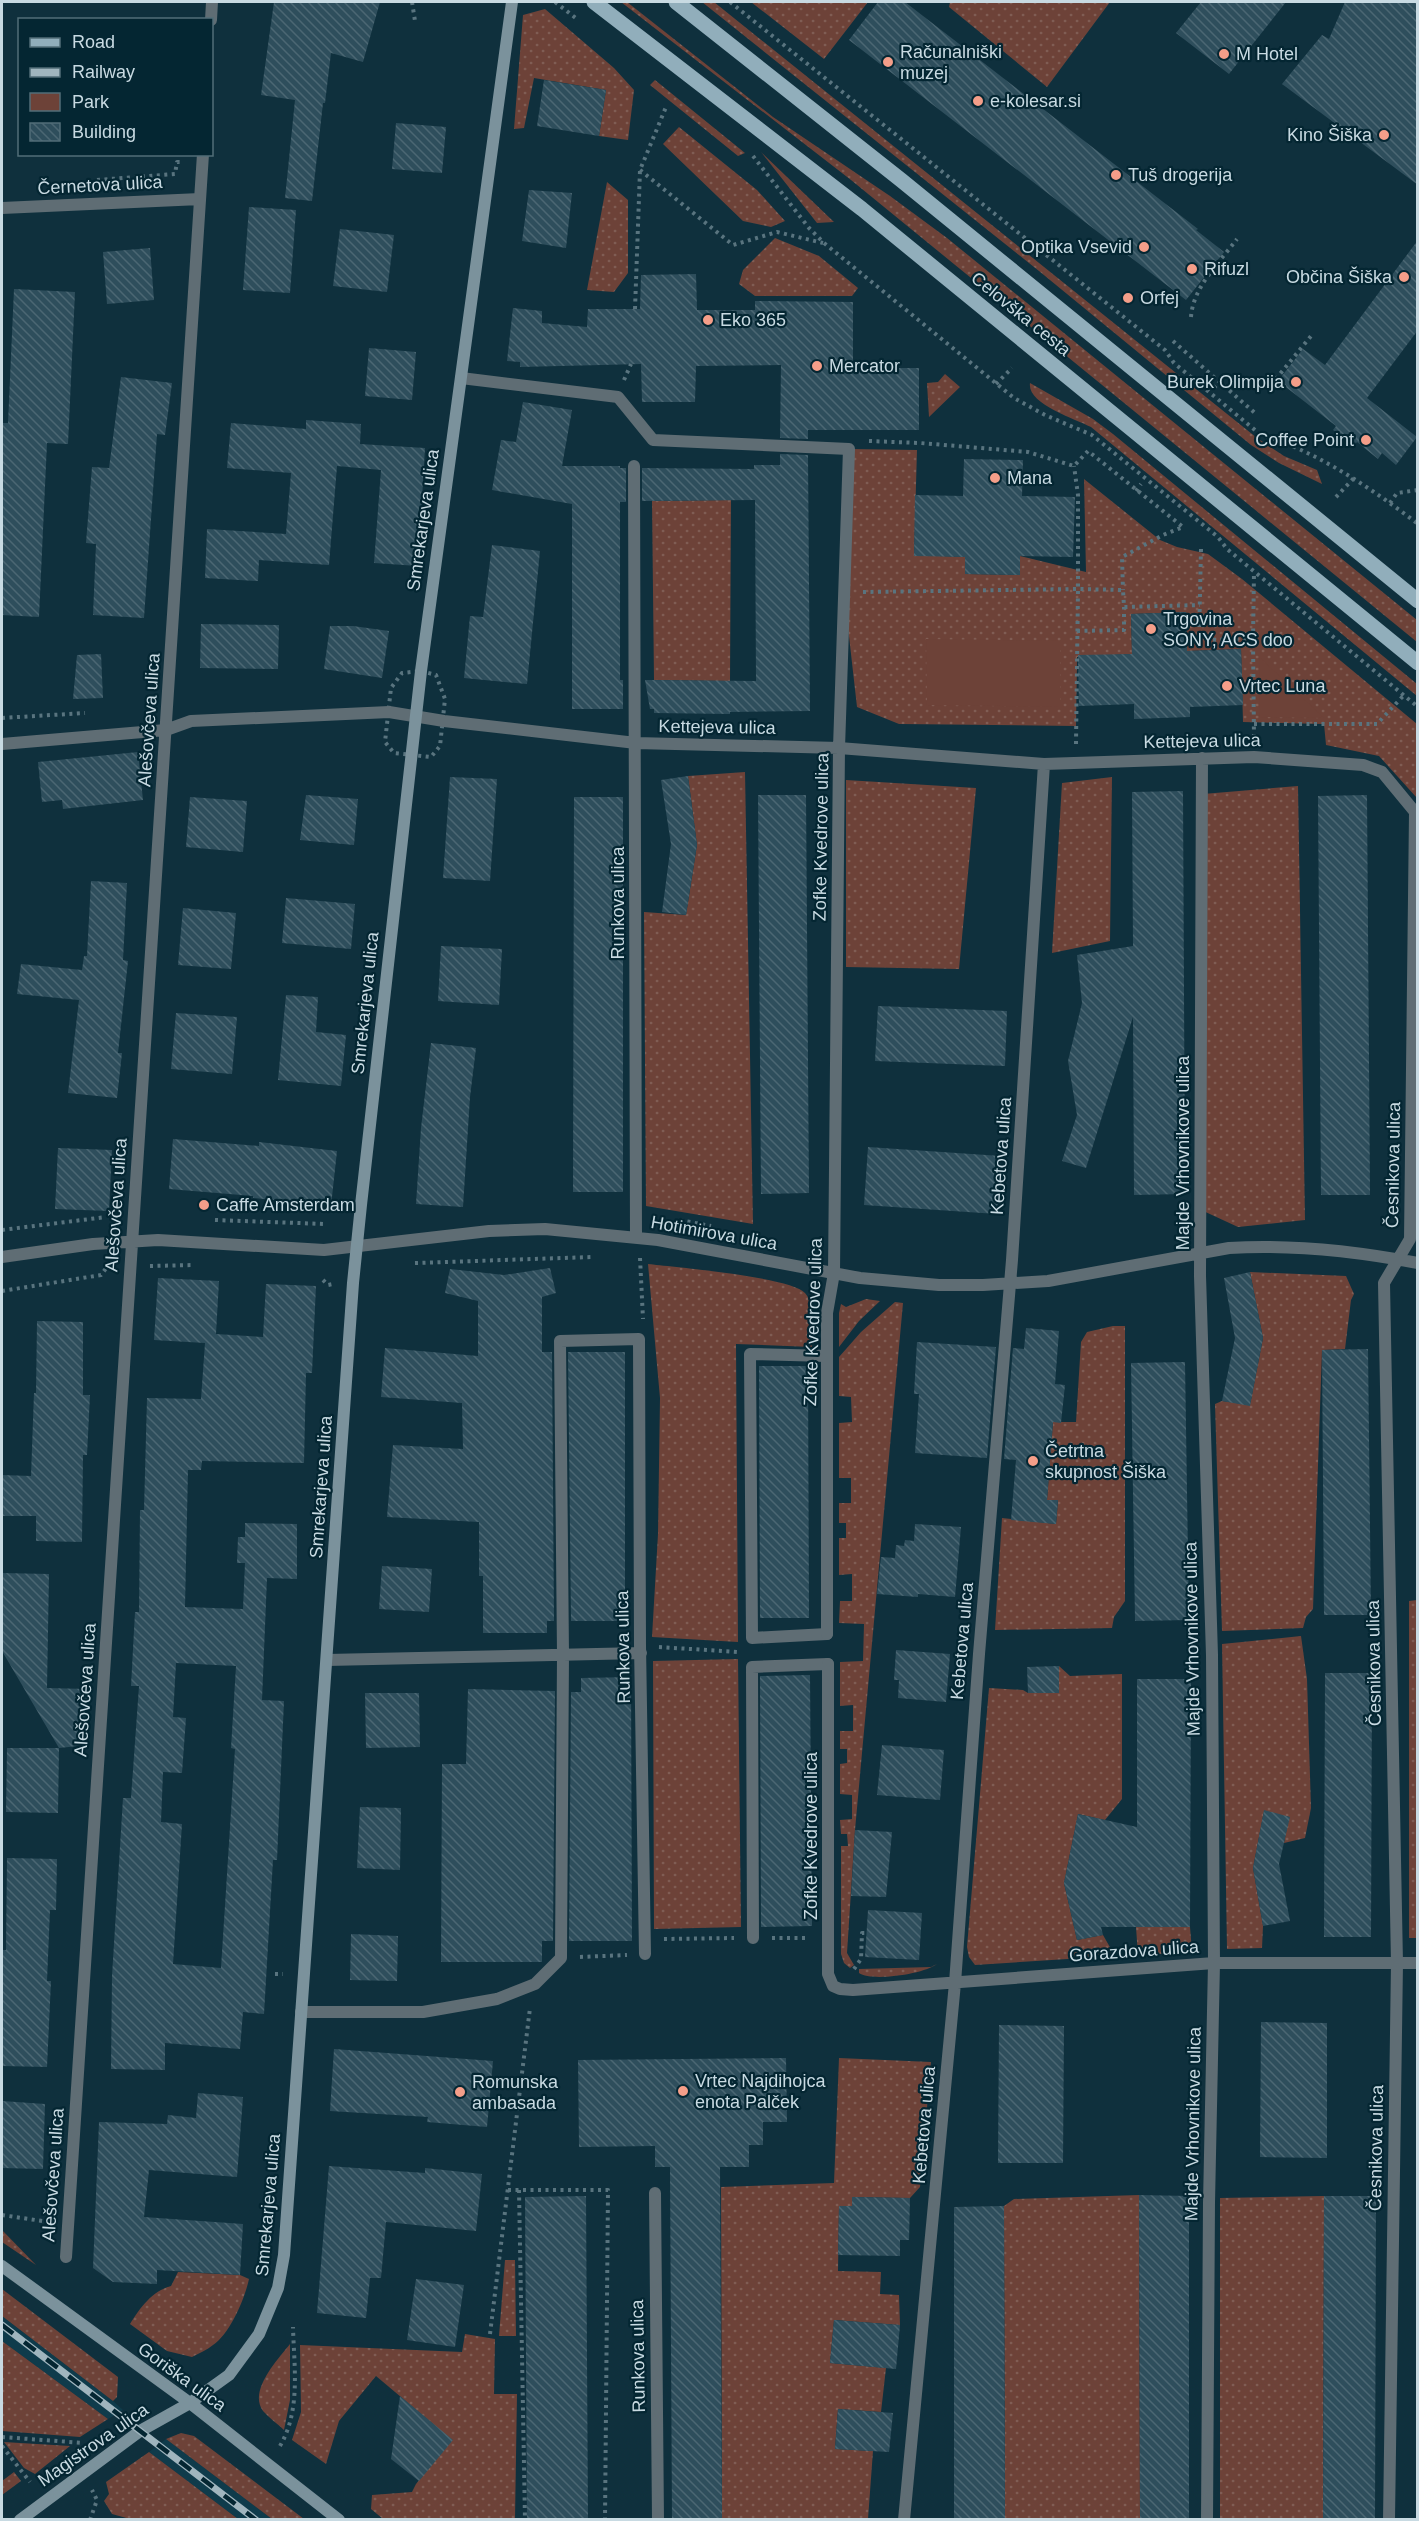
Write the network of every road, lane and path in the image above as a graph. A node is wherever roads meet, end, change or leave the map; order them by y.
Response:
1 (212, 2) edge
2 (412, 2) edge
3 (512, 2) edge
4 (594, 2) edge
5 (676, 2) edge
6 (730, 2) edge
7 (211, 18) edge
8 (415, 21) dead end
9 (666, 107) dead end
10 (202, 159) edge
11 (640, 170) junction
12 (87, 181) dead end
13 (775, 186) dead end
14 (200, 199) junction
15 (2, 208) edge
16 (1237, 239) dead end
17 (824, 243) junction
18 (635, 309) dead end
19 (1191, 317) dead end
20 (1311, 336) dead end
21 (1173, 341) dead end
22 (1012, 368) dead end
23 (461, 378) junction
24 (1219, 382) junction
25 (996, 384) junction
26 (1271, 385) dead end
27 (1214, 388) dead end
28 (1256, 414) dead end
29 (849, 449) junction
30 (634, 466) dead end
31 (1074, 466) junction
32 (1354, 478) junction
33 (1141, 484) dead end
34 (1137, 490) junction
35 (1418, 490) edge
36 (1336, 497) dead end
37 (1390, 503) junction
38 (1418, 524) edge
39 (1201, 549) dead end
40 (1254, 573) junction
41 (1078, 589) junction
42 (1123, 590) junction
43 (843, 592) junction
44 (1418, 601) edge
45 (1200, 605) junction
46 (1124, 607) junction
47 (1077, 631) junction
48 (1253, 639) junction
49 (1418, 663) edge
50 (1404, 695) junction
51 (1418, 707) edge
52 (82, 713) dead end
53 (416, 717) junction
54 (2, 718) edge
55 (1254, 724) junction
56 (166, 730) junction
57 (636, 743) junction
58 (2, 744) edge
59 (840, 748) junction
60 (1254, 757) junction
61 (1202, 758) junction
62 (1076, 763) junction
63 (1044, 764) junction
64 (1415, 812) joint
65 (106, 1217) dead end
66 (2, 1230) edge
67 (636, 1237) junction
68 (658, 1240) junction
69 (131, 1241) junction
70 (357, 1246) junction
71 (1202, 1254) junction
72 (605, 1256) dead end
73 (2, 1257) edge
74 (1397, 1259) junction
75 (407, 1263) dead end
76 (1418, 1263) edge
77 (106, 1267) dead end
78 (834, 1273) junction
79 (1010, 1284) junction
80 (2, 1291) edge
81 (639, 1339) junction
82 (827, 1356) junction
83 (640, 1649) junction
84 (742, 1652) dead end
85 (563, 1655) junction
86 (327, 1660) junction
87 (867, 1933) dead end
88 (753, 1938) dead end
89 (645, 1954) joint
90 (561, 1958) junction
91 (1214, 1963) junction
92 (1397, 1963) junction
93 (1418, 1963) edge
94 (955, 1983) junction
95 (523, 1988) junction
96 (840, 1989) junction
97 (301, 2012) junction
98 (508, 2190) junction
99 (519, 2190) junction
100 (655, 2193) dead end
101 (2, 2215) edge
102 (68, 2224) junction
103 (66, 2257) dead end
104 (2, 2266) edge
105 (293, 2327) dead end
106 (490, 2334) dead end
107 (190, 2403) junction
108 (2, 2437) edge
109 (84, 2443) dead end
110 (2, 2446) edge
111 (280, 2446) dead end
112 (30, 2482) dead end
113 (34, 2515) edge
114 (20, 2520) edge
115 (339, 2520) edge
116 (525, 2520) edge
117 (605, 2520) edge
118 (658, 2520) edge
119 (904, 2520) edge
120 (1207, 2520) edge
121 (1389, 2520) edge

1 - 7 street
2 - 8 path
3 - 23 street, Smrekarjeva ulica
4 - 49 main road, Celovška cesta
5 - 44 main road, Celovška cesta
6 - 32 path
9 - 11 path
10 - 12 path
10 - 14 street, Alešovčeva ulica
11 - 17 path
11 - 18 path
13 - 17 path
14 - 15 street, Černetova ulica
14 - 56 street, Alešovčeva ulica
16 - 19 path
17 - 25 path
20 - 26 path
21 - 24 path
22 - 25 path
23 - 29 street
23 - 53 street, Smrekarjeva ulica
24 - 27 path
24 - 28 path
25 - 40 path
29 - 31 path
29 - 43 street, Zofke Kvedrove ulica
30 - 57 street, Runkova ulica
31 - 34 path
31 - 41 path
32 - 36 path
32 - 37 path
33 - 34 path
34 - 42 path
35 - 37 path
37 - 38 path
39 - 45 path
40 - 48 path
40 - 50 path
41 - 42 path
41 - 43 path
41 - 47 path
42 - 46 path
43 - 59 street, Zofke Kvedrove ulica
45 - 46 path
45 - 48 path
46 - 47 path
47 - 62 path
48 - 55 path
50 - 51 path
50 - 55 path
52 - 54 path
53 - 56 street, Kettejeva ulica
53 - 57 street, Kettejeva ulica
53 - 70 street, Smrekarjeva ulica
55 - 60 path
56 - 58 street, Kettejeva ulica
56 - 69 street, Alešovčeva ulica
57 - 59 street, Kettejeva ulica
57 - 67 street, Runkova ulica
59 - 63 street, Kettejeva ulica
59 - 78 street, Zofke Kvedrove ulica
60 - 61 street, Kettejeva ulica
60 - 64 street, Kettejeva ulica
61 - 62 street, Kettejeva ulica
61 - 71 street, Majde Vrhovnikove ulica
62 - 63 street, Kettejeva ulica
63 - 79 street, Kebetova ulica
64 - 74 street, Česnikova ulica
65 - 66 path
67 - 68 street, Hotimirova ulica
67 - 70 street, Hotimirova ulica
68 - 78 street, Hotimirova ulica
68 - 81 path
69 - 70 street, Hotimirova ulica
69 - 73 street, Hotimirova ulica
69 - 102 street, Alešovčeva ulica
70 - 86 street, Smrekarjeva ulica
71 - 74 street, Hotimirova ulica
71 - 79 street, Hotimirova ulica
71 - 91 street, Majde Vrhovnikove ulica
72 - 75 path
74 - 76 street, Hotimirova ulica
74 - 92 street, Česnikova ulica
77 - 80 path
78 - 79 street, Hotimirova ulica
78 - 82 street, Zofke Kvedrove ulica
79 - 94 street, Kebetova ulica
81 - 83 street, Runkova ulica
81 - 85 street
82 - 82 street, Zofke Kvedrove ulica
83 - 84 path
83 - 85 street
83 - 89 street, Runkova ulica
85 - 86 street
85 - 90 street
86 - 97 street, Smrekarjeva ulica
87 - 96 path
88 - 96 street, Zofke Kvedrove ulica
89 - 90 path
90 - 95 street
91 - 92 street, Gorazdova ulica
91 - 94 street, Gorazdova ulica
91 - 120 street, Majde Vrhovnikove ulica
92 - 93 street, Gorazdova ulica
92 - 121 street, Česnikova ulica
94 - 96 street, Gorazdova ulica
94 - 119 street, Kebetova ulica
95 - 97 street
95 - 98 path
97 - 107 street, Smrekarjeva ulica
98 - 99 path
98 - 106 path
99 - 116 path
99 - 117 path
100 - 118 street, Runkova ulica
101 - 102 path
102 - 103 street, Alešovčeva ulica
104 - 107 street, Goriška ulica
105 - 111 path
107 - 113 street, Magistrova ulica
107 - 115 street, Goriška ulica
108 - 109 path
110 - 112 path
113 - 114 street, Magistrova ulica

